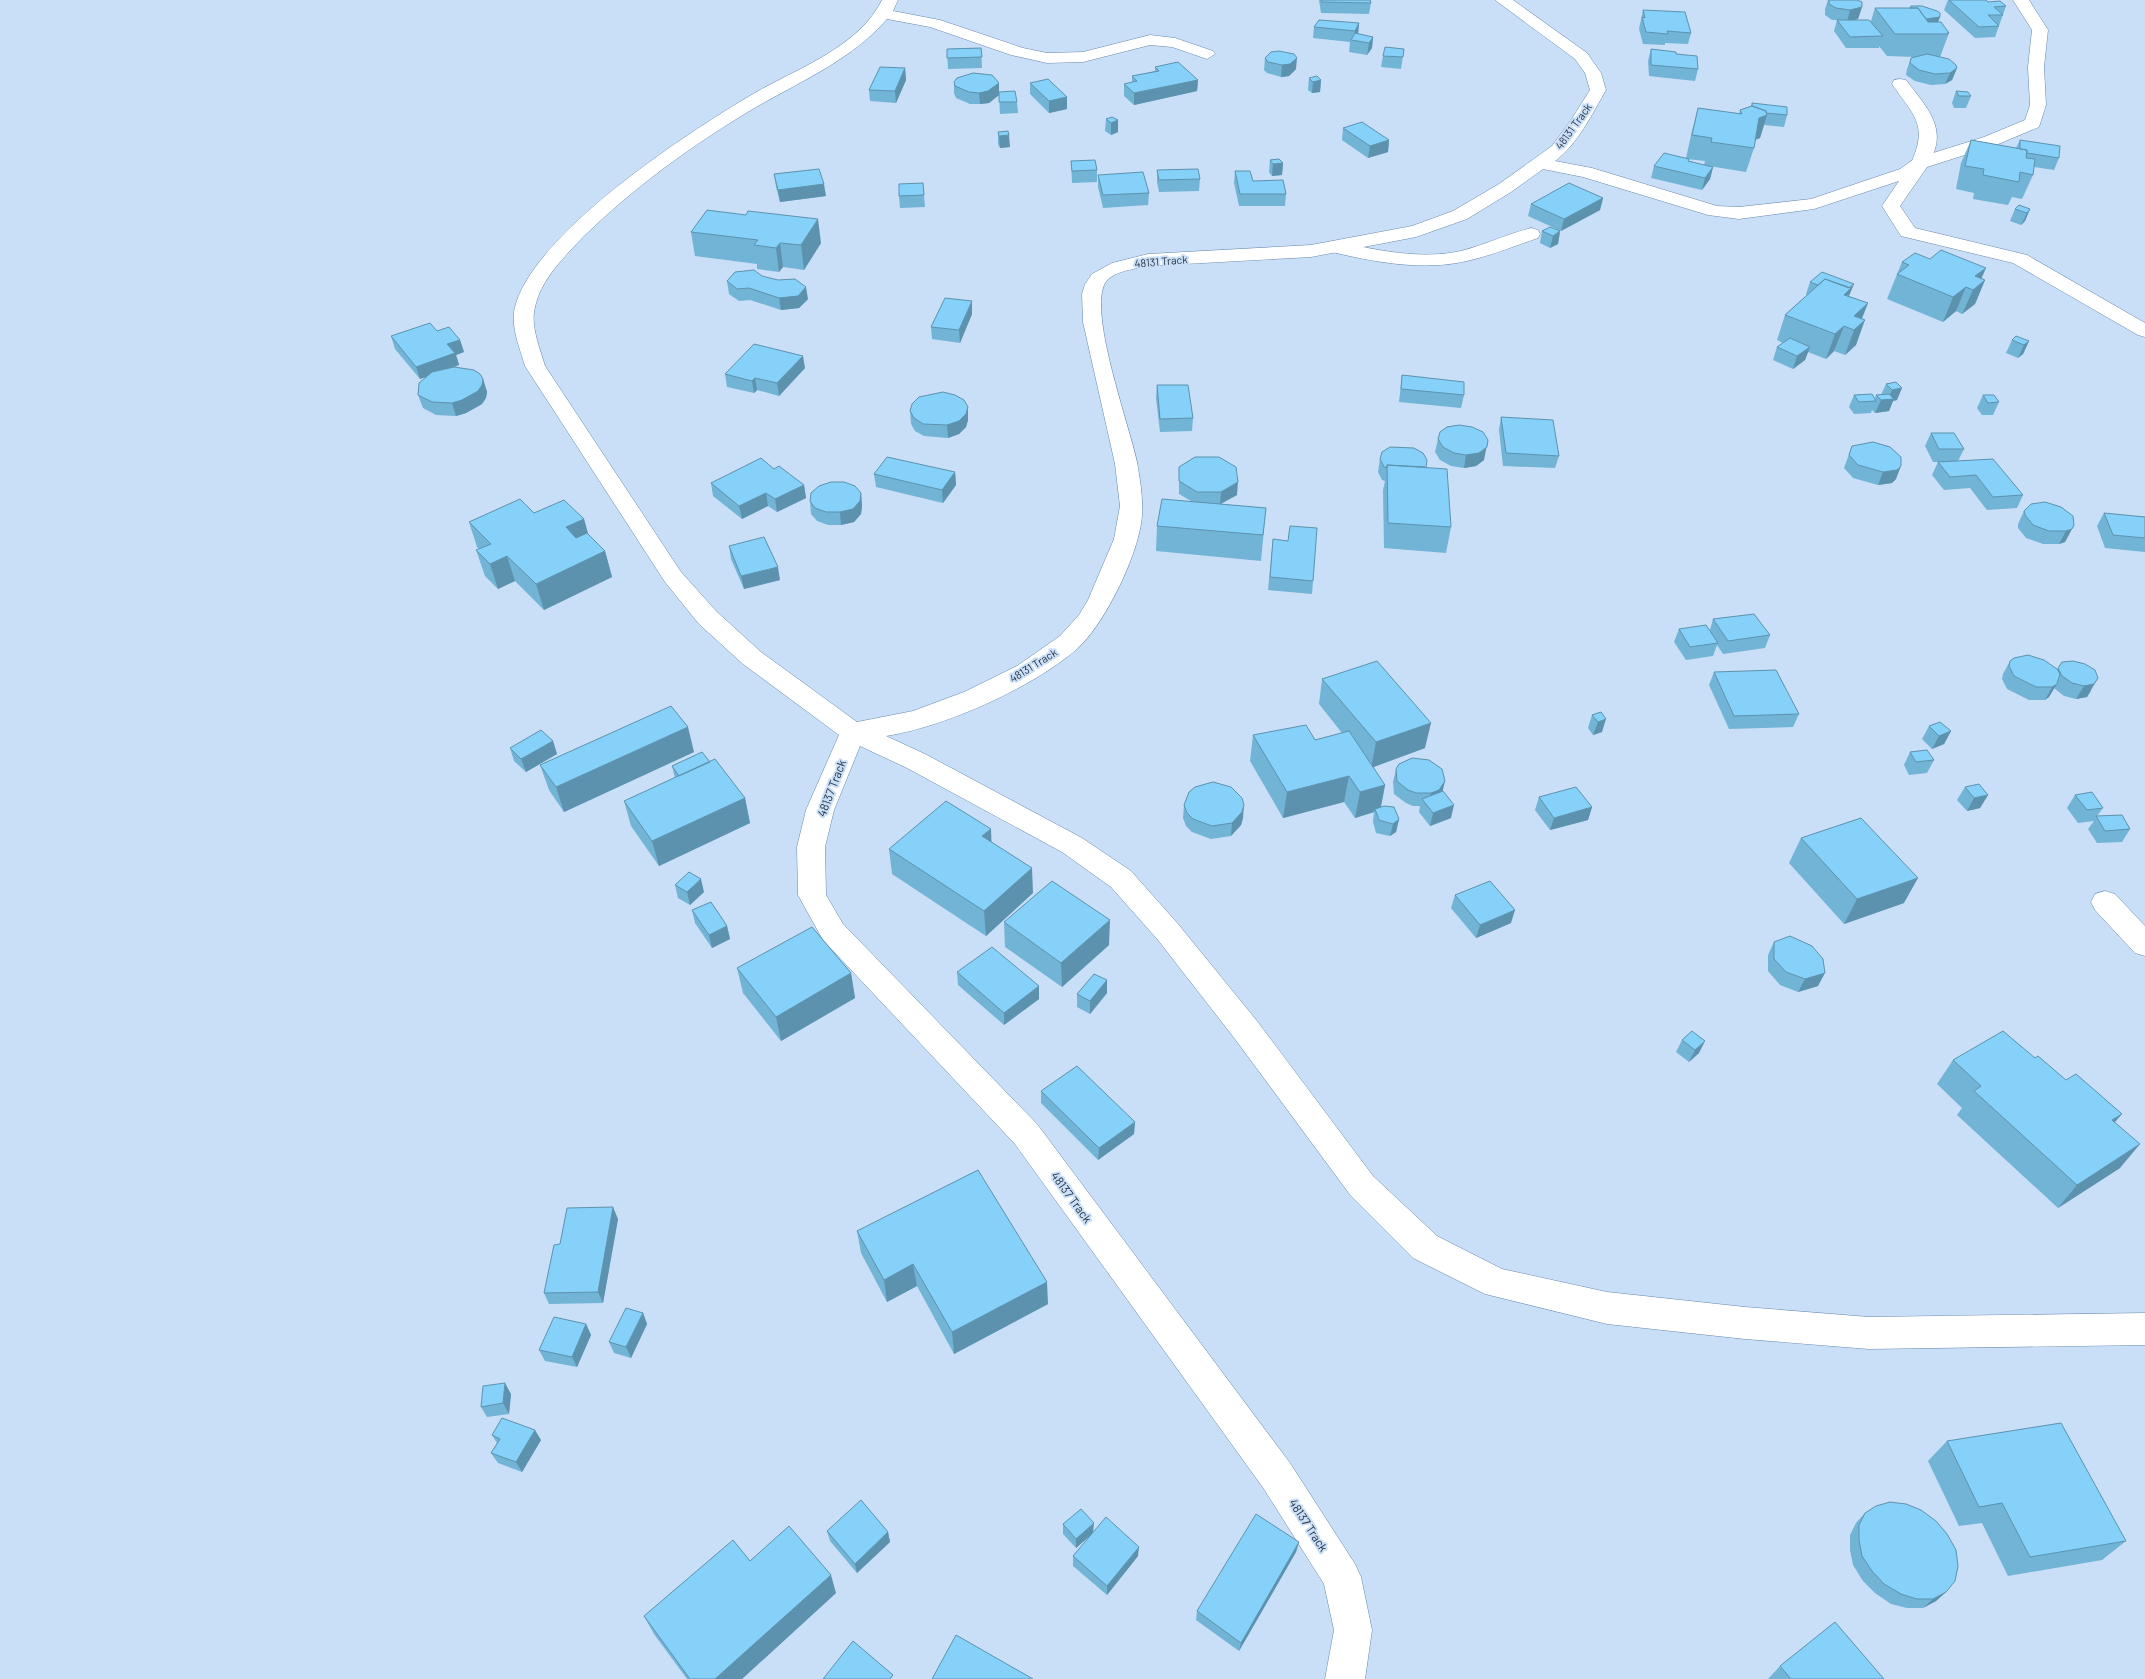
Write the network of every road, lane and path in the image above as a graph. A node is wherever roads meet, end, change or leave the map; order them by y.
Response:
1 (1503, 0) edge
2 (2021, 0) edge
3 (886, 7) edge
4 (1207, 54) dead end
5 (1900, 84) dead end
6 (1539, 163) junction
7 (1920, 164) junction
8 (1532, 234) dead end
9 (1335, 247) junction
10 (2145, 332) edge
11 (853, 732) junction
12 (2105, 902) dead end
13 (2145, 945) edge
14 (2145, 1329) edge
15 (1345, 1679) edge

1 - 6 street, 48131 Track
2 - 7 street
3 - 4 street
3 - 11 street
5 - 7 street
6 - 7 street
6 - 9 street, 48131 Track
7 - 10 street
8 - 9 street
9 - 11 street, 48131 Track
11 - 14 street
11 - 15 street, 48137 Track
12 - 13 street

